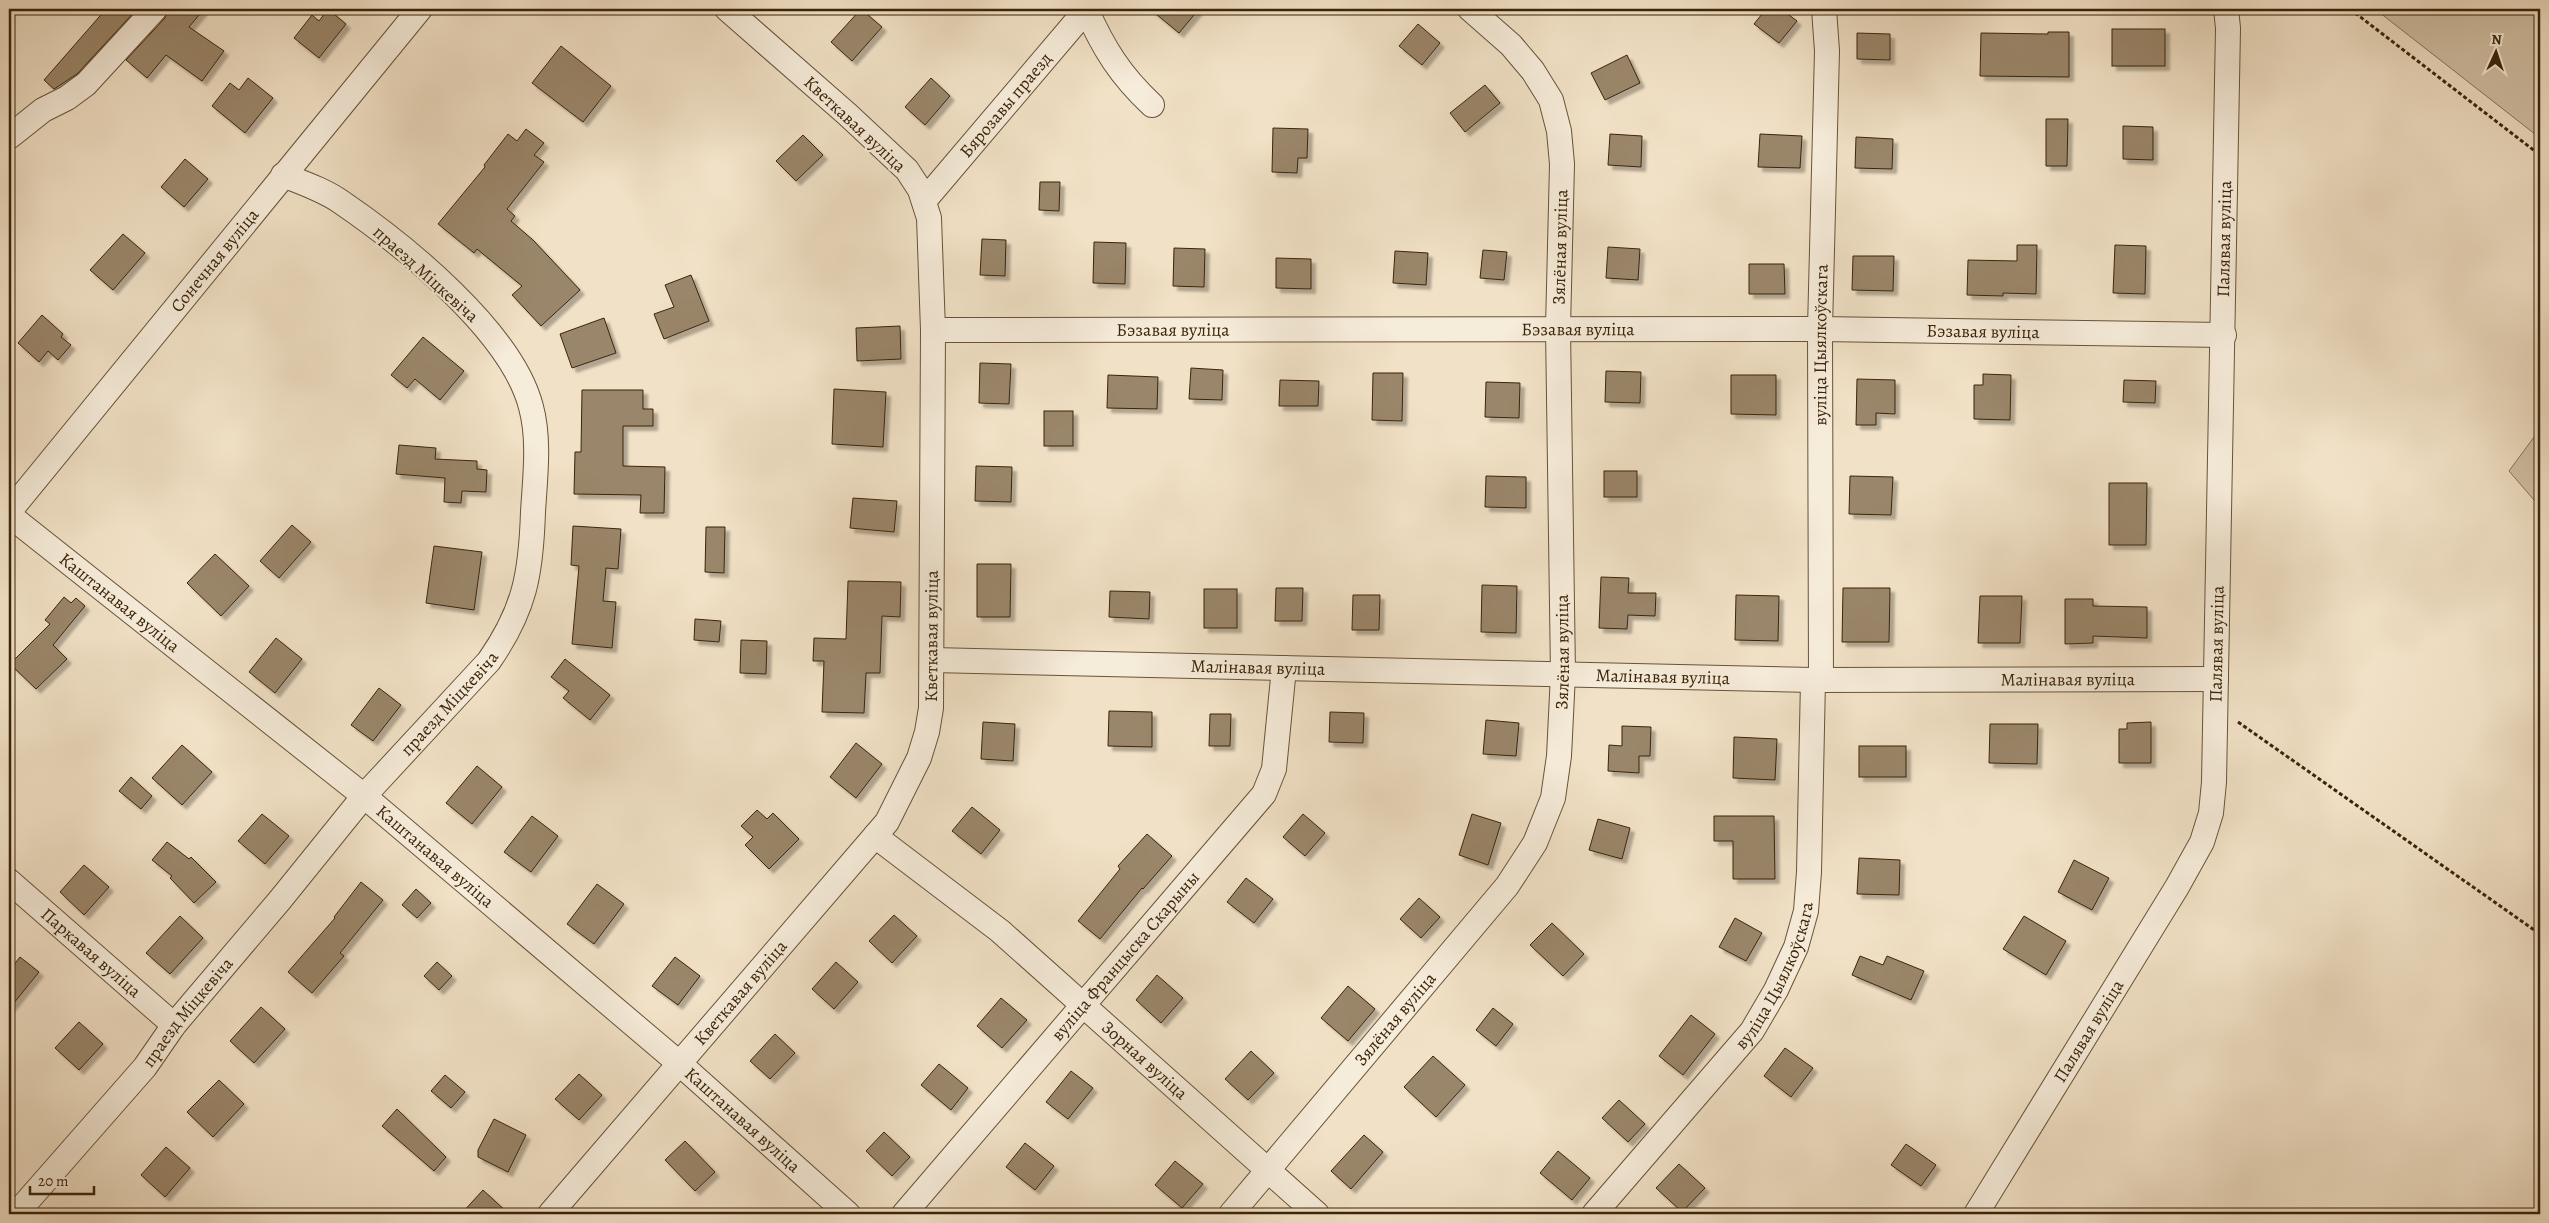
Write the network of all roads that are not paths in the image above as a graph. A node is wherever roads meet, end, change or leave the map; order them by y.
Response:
1 (154, 9) edge
2 (420, 9) edge
3 (727, 9) edge
4 (1087, 9) edge
5 (1470, 9) edge
6 (1824, 9) edge
7 (2226, 9) edge
8 (1152, 105) dead end
9 (9, 137) edge
10 (284, 175) junction
11 (924, 201) junction
12 (1558, 328) junction
13 (1820, 329) junction
14 (933, 330) junction
15 (2224, 335) junction
16 (9, 513) edge
17 (932, 660) junction
18 (1284, 668) junction
19 (1563, 674) junction
20 (2216, 679) junction
21 (1817, 680) junction
22 (364, 796) junction
23 (875, 836) junction
24 (9, 881) edge
25 (1084, 1004) junction
26 (174, 1024) junction
27 (680, 1064) junction
28 (1268, 1172) junction
29 (16, 1214) edge
30 (550, 1214) edge
31 (848, 1214) edge
32 (904, 1214) edge
33 (1231, 1214) edge
34 (1317, 1214) edge
35 (1594, 1214) edge
36 (1976, 1214) edge

1 - 9 street
2 - 10 street, Сонечная вуліца
3 - 11 street, Кветкавая вуліца
4 - 8 street
4 - 11 street, Бярозавы праезд
5 - 12 street, Зялёная вуліца
6 - 13 street, вуліца Цыялкоўскага
7 - 15 street, Палявая вуліца
10 - 16 street, Сонечная вуліца
10 - 22 street, праезд Міцкевіча
11 - 14 street, Кветкавая вуліца
12 - 13 street, Бэзавая вуліца
12 - 14 street, Бэзавая вуліца
12 - 19 street, Зялёная вуліца
13 - 15 street, Бэзавая вуліца
13 - 21 street, вуліца Цыялкоўскага
14 - 17 street, Кветкавая вуліца
15 - 20 street, Палявая вуліца
16 - 22 street, Каштанавая вуліца
17 - 18 street, Малінавая вуліца
17 - 23 street, Кветкавая вуліца
18 - 19 street, Малінавая вуліца
18 - 25 street, вуліца Францыска Скарыны
19 - 21 street, Малінавая вуліца
19 - 28 street, Зялёная вуліца
20 - 21 street, Малінавая вуліца
20 - 36 street, Палявая вуліца
21 - 35 street, вуліца Цыялкоўскага
22 - 26 street, праезд Міцкевіча
22 - 27 street, Каштанавая вуліца
23 - 25 street, Зорная вуліца
23 - 27 street, Кветкавая вуліца
24 - 26 street, Паркавая вуліца
25 - 28 street, Зорная вуліца
25 - 32 street, вуліца Францыска Скарыны
26 - 29 street, праезд Міцкевіча
27 - 30 street, Кветкавая вуліца
27 - 31 street, Каштанавая вуліца
28 - 33 street, Зялёная вуліца
28 - 34 street, Зорная вуліца

